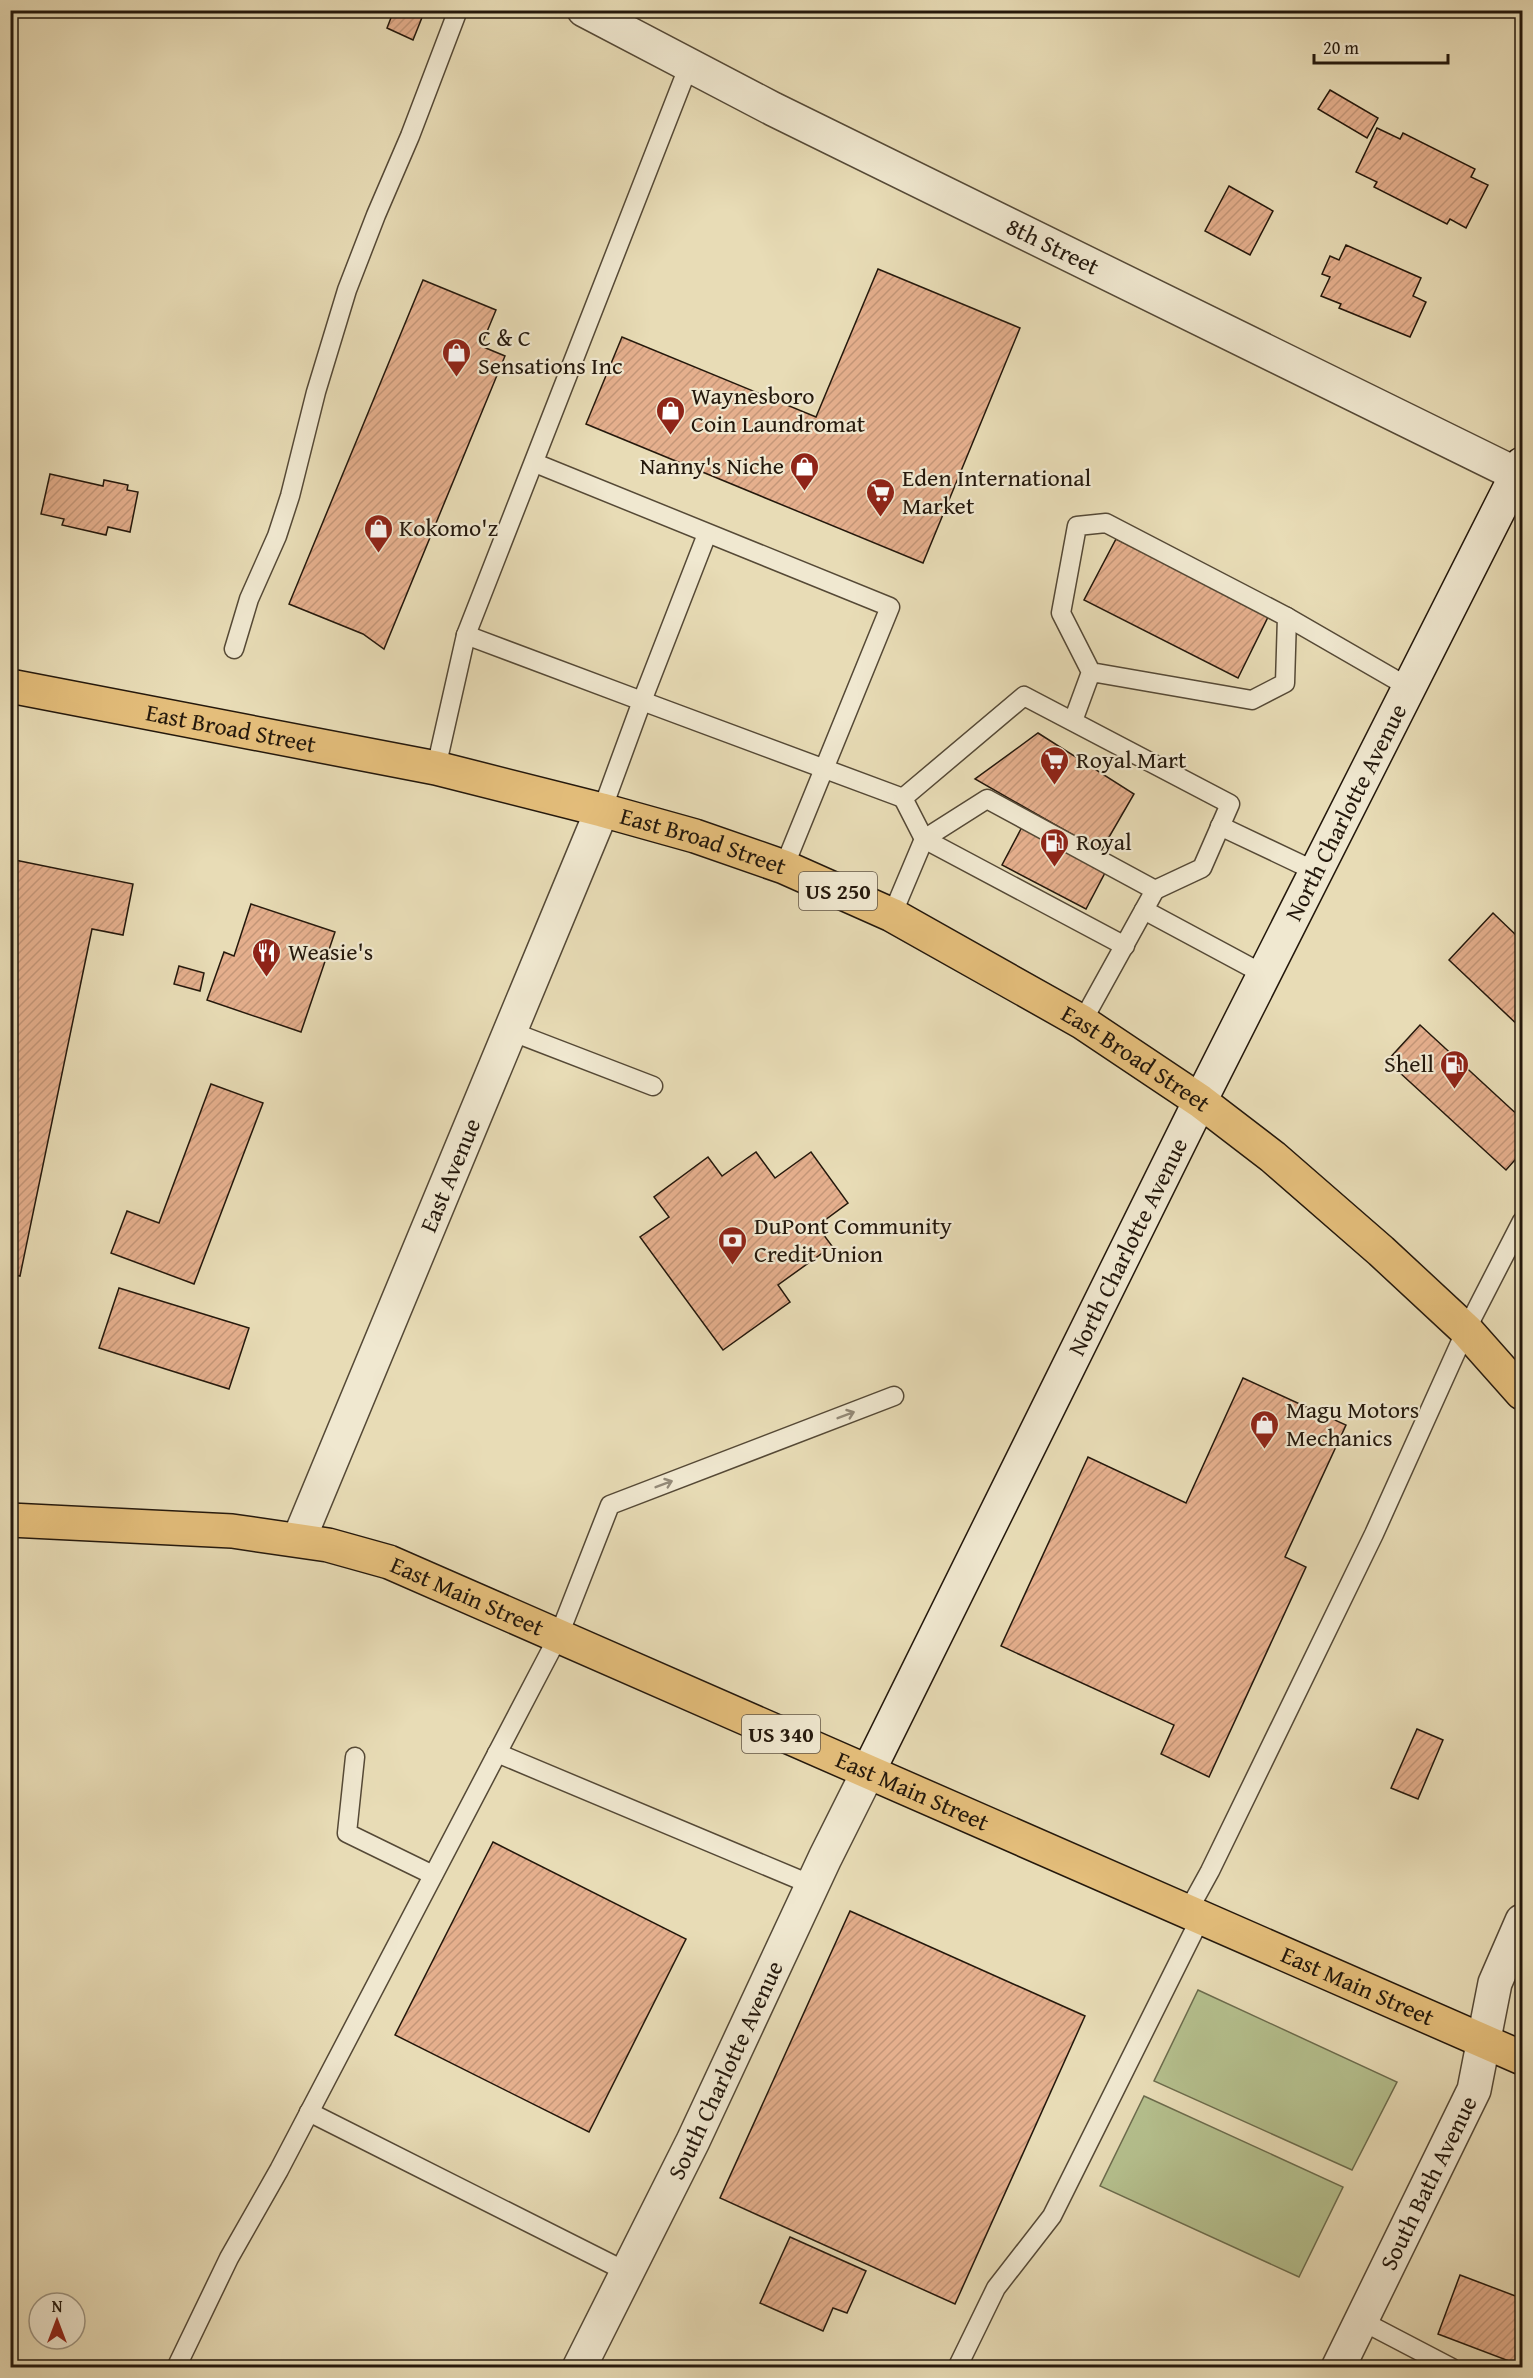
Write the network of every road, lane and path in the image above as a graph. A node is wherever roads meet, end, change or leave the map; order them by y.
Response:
1 (458, 10) edge
2 (584, 10) edge
3 (689, 64) junction
4 (535, 463) junction
5 (1521, 472) edge
6 (707, 534) junction
7 (1287, 617) junction
8 (466, 635) junction
9 (234, 649) dead end
10 (1091, 672) junction
11 (10, 686) edge
12 (1410, 688) junction
13 (642, 701) junction
14 (1073, 721) junction
15 (436, 768) junction
16 (824, 769) junction
17 (903, 798) junction
18 (602, 810) junction
19 (1220, 826) junction
20 (924, 839) junction
21 (784, 867) junction
22 (1317, 872) junction
23 (1155, 890) junction
24 (1144, 910) junction
25 (892, 915) junction
26 (1125, 946) junction
27 (1265, 975) junction
28 (1082, 1022) junction
29 (510, 1031) junction
30 (653, 1086) dead end
31 (1200, 1101) junction
32 (1522, 1221) edge
33 (1466, 1330) junction
34 (1522, 1393) edge
35 (894, 1396) dead end
36 (10, 1520) edge
37 (299, 1539) junction
38 (559, 1635) junction
39 (498, 1753) junction
40 (355, 1757) dead end
41 (868, 1772) junction
42 (433, 1875) junction
43 (812, 1885) junction
44 (1194, 1914) junction
45 (1521, 1927) edge
46 (1483, 2042) junction
47 (1522, 2058) edge
48 (309, 2112) junction
49 (627, 2272) junction
50 (1362, 2321) junction
51 (176, 2367) edge
52 (579, 2367) edge
53 (957, 2367) edge
54 (1338, 2367) edge
55 (1452, 2367) edge

1 - 9 lane
2 - 3 street, 8th Street
3 - 4 lane
3 - 5 street, 8th Street
4 - 6 lane
4 - 8 lane
5 - 12 street, North Charlotte Avenue
6 - 13 lane
6 - 16 lane
7 - 10 lane
7 - 10 lane
7 - 12 lane
8 - 13 lane
8 - 15 lane
10 - 14 lane
11 - 15 main road, East Broad Street / US 250
12 - 22 street, North Charlotte Avenue
13 - 16 lane
13 - 18 lane
14 - 17 lane
14 - 19 lane
15 - 18 main road, East Broad Street / US 250
16 - 17 lane
16 - 21 lane
17 - 20 lane
18 - 21 main road, East Broad Street / US 250
18 - 29 street, East Avenue
19 - 22 lane
19 - 23 lane
20 - 23 lane
20 - 25 lane
20 - 26 lane
21 - 25 main road, East Broad Street / US 250
22 - 27 street, North Charlotte Avenue
23 - 24 lane
24 - 26 lane
24 - 27 lane
25 - 28 main road, East Broad Street / US 250
26 - 28 lane
27 - 31 street, North Charlotte Avenue
28 - 31 main road, East Broad Street / US 250
29 - 30 lane
29 - 37 street, East Avenue
31 - 33 main road, East Broad Street / US 250
31 - 41 street, North Charlotte Avenue
32 - 33 lane
33 - 34 main road, East Broad Street / US 250
33 - 44 lane
38 -> 35 lane
36 - 37 main road, East Main Street / US 340
37 - 38 main road, East Main Street / US 340
38 - 39 lane
38 - 41 main road, East Main Street / US 340
39 - 42 lane
39 - 43 lane
40 - 42 lane
41 - 43 street, South Charlotte Avenue
41 - 44 main road, East Main Street / US 340
42 - 48 lane
43 - 49 street, South Charlotte Avenue
44 - 46 main road, East Main Street / US 340
44 - 53 lane
45 - 46 street, South Bath Avenue
46 - 47 main road, East Main Street / US 340
46 - 50 street, South Bath Avenue
48 - 49 lane
48 - 51 lane
49 - 52 street, South Charlotte Avenue
50 - 54 street, South Bath Avenue
50 - 55 lane

